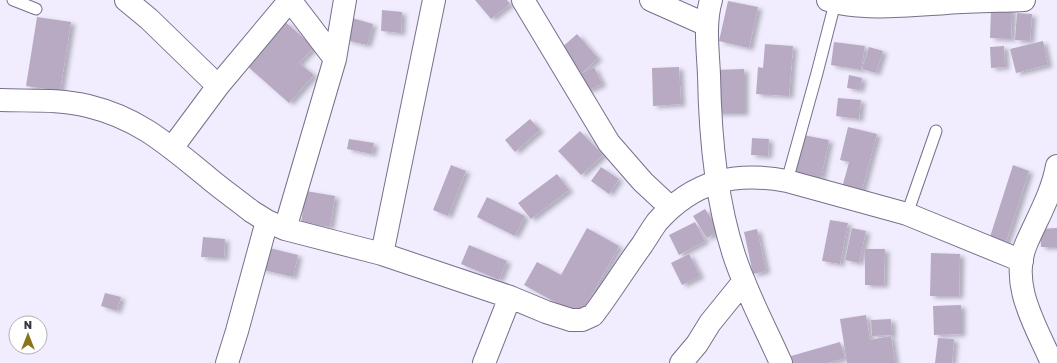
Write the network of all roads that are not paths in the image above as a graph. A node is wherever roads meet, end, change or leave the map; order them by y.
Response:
1 (13, 0) edge
2 (126, 0) edge
3 (290, 0) edge
4 (345, 0) edge
5 (434, 0) edge
6 (650, 0) edge
7 (710, 0) edge
8 (1024, 0) edge
9 (525, 1) edge
10 (832, 1) edge
11 (968, 1) edge
12 (36, 9) dead end
13 (707, 25) junction
14 (335, 60) junction
15 (218, 86) junction
16 (0, 100) edge
17 (936, 131) dead end
18 (172, 148) junction
19 (1057, 166) edge
20 (787, 181) junction
21 (717, 182) junction
22 (671, 208) junction
23 (907, 214) junction
24 (276, 225) junction
25 (382, 254) junction
26 (1022, 261) junction
27 (744, 281) junction
28 (510, 297) junction
29 (227, 363) edge
30 (484, 363) edge
31 (681, 363) edge
32 (781, 363) edge
33 (1052, 363) edge

1 - 12 lane
2 - 15 street
3 - 14 street
3 - 15 street
4 - 14 street
5 - 25 street
6 - 13 street
7 - 13 street
8 - 11 street
9 - 22 street
10 - 11 street
10 - 20 lane
13 - 21 street
14 - 24 street
15 - 18 street
16 - 18 street
17 - 23 lane
18 - 24 street
19 - 26 street
20 - 21 street
20 - 23 street
21 - 22 street
21 - 27 street
22 - 28 street
23 - 26 street
24 - 25 street
24 - 29 street
25 - 28 street
26 - 33 street
27 - 31 street
27 - 32 street
28 - 30 street

